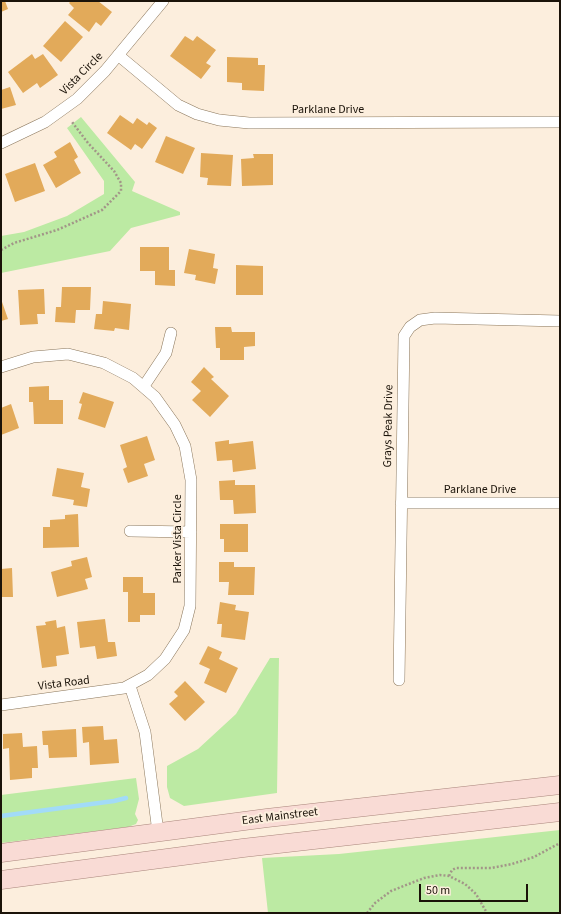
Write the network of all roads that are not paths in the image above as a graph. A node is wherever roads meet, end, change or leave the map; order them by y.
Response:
1 (163, 1) edge
2 (118, 55) junction
3 (560, 122) edge
4 (1, 143) edge
5 (560, 321) edge
6 (171, 333) dead end
7 (1, 367) edge
8 (144, 386) junction
9 (401, 503) junction
10 (560, 503) edge
11 (130, 531) dead end
12 (191, 532) junction
13 (399, 680) dead end
14 (130, 686) junction
15 (1, 705) edge
16 (560, 785) edge
17 (560, 812) edge
18 (158, 832) junction
19 (1, 853) edge
20 (1, 880) edge

1 - 2 street, Vista Circle
2 - 3 street, Parklane Drive
2 - 4 street, Vista Circle
5 - 9 street, Grays Peak Drive
6 - 8 street
7 - 8 street, Parker Vista Circle
8 - 12 street, Parker Vista Circle
9 - 10 street, Parklane Drive
9 - 13 street, Grays Peak Drive
11 - 12 street
12 - 14 street, Parker Vista Circle
14 - 15 street, Vista Road
14 - 18 street
16 - 18 main road, East Mainstreet
17 - 20 main road
18 - 19 main road, East Mainstreet

